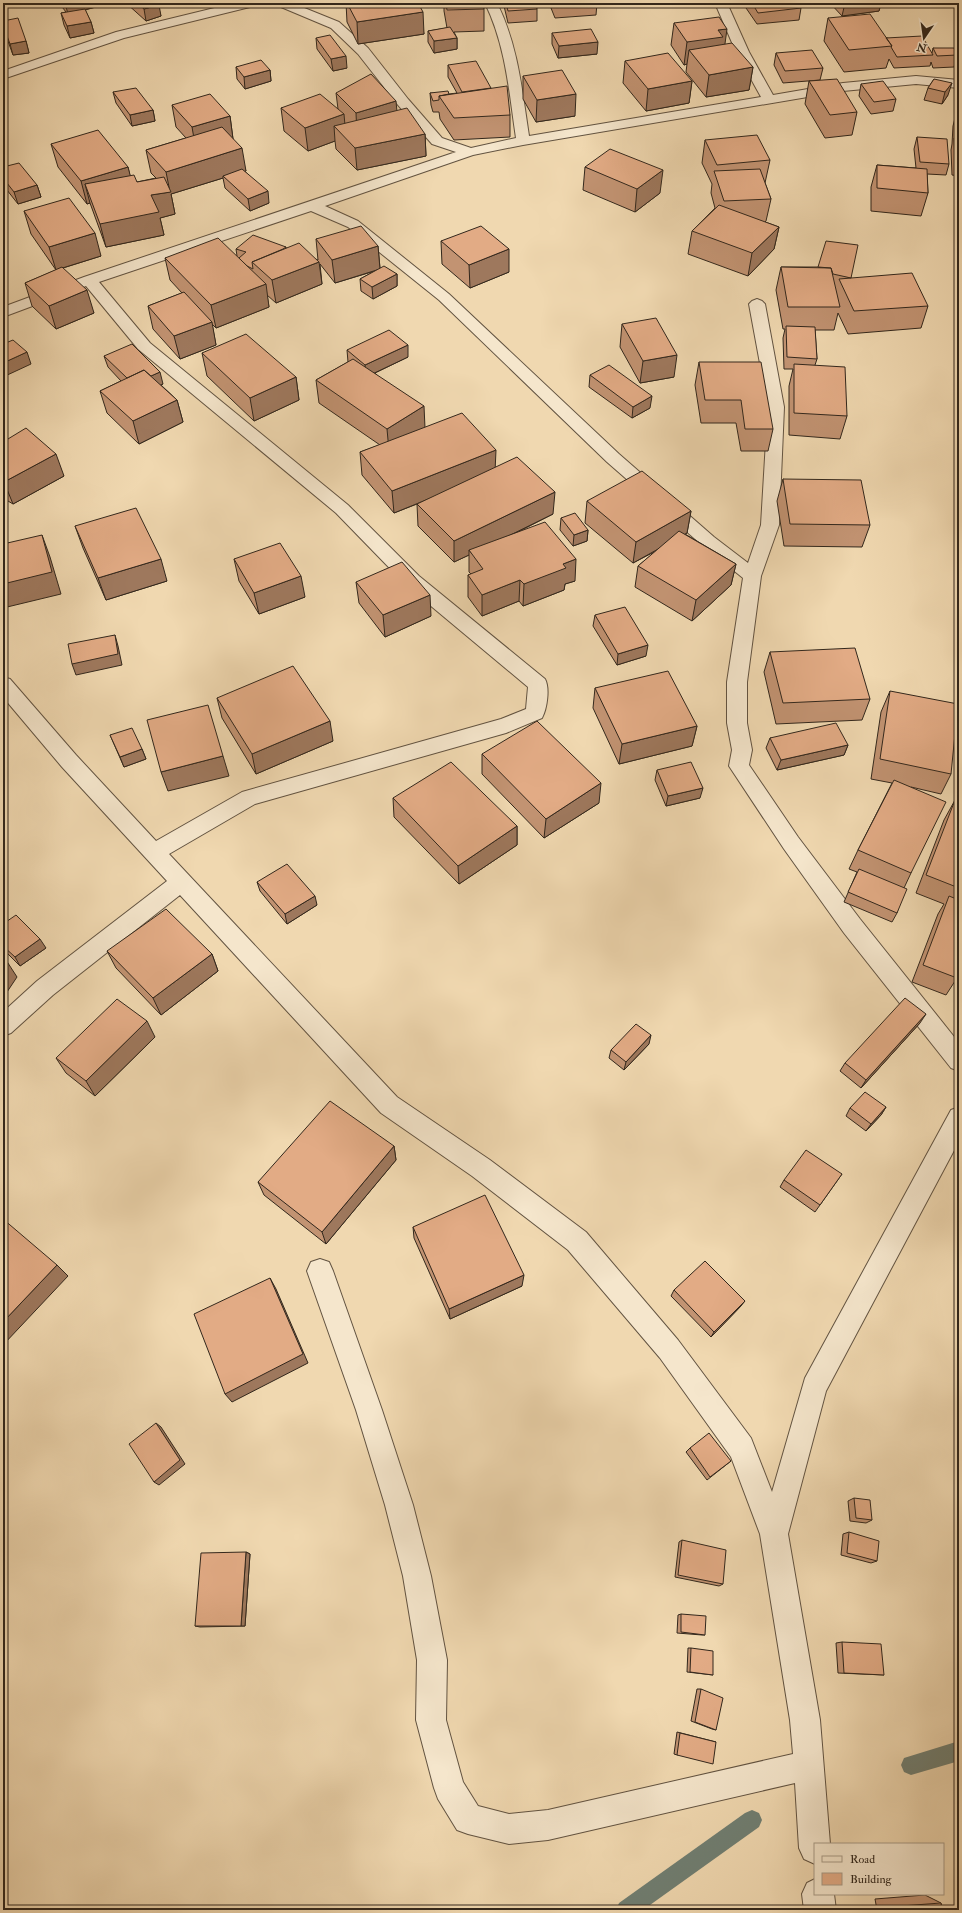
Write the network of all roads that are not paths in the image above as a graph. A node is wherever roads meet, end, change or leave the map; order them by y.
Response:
1 (250, 3) edge
2 (277, 3) edge
3 (491, 3) edge
4 (721, 3) edge
5 (3, 75) edge
6 (959, 84) edge
7 (769, 99) junction
8 (523, 141) junction
9 (470, 152) junction
10 (312, 206) junction
11 (89, 280) junction
12 (757, 304) dead end
13 (3, 312) edge
14 (752, 576) junction
15 (3, 684) edge
16 (154, 852) junction
17 (182, 882) junction
18 (3, 1026) edge
19 (959, 1061) edge
20 (959, 1118) edge
21 (320, 1271) dead end
22 (774, 1534) junction
23 (809, 1765) junction
24 (815, 1843) edge
25 (818, 1895) edge
26 (820, 1910) edge

1 - 5 street
2 - 9 street
3 - 8 street
4 - 7 street
6 - 7 street
7 - 8 street
8 - 9 street
9 - 10 street
10 - 11 street
10 - 14 street
11 - 13 street
11 - 16 street
12 - 14 street
14 - 19 street
15 - 16 street
16 - 17 street
17 - 18 street
17 - 22 street
20 - 22 street
21 - 23 street
22 - 23 street
23 - 24 street
25 - 26 street

